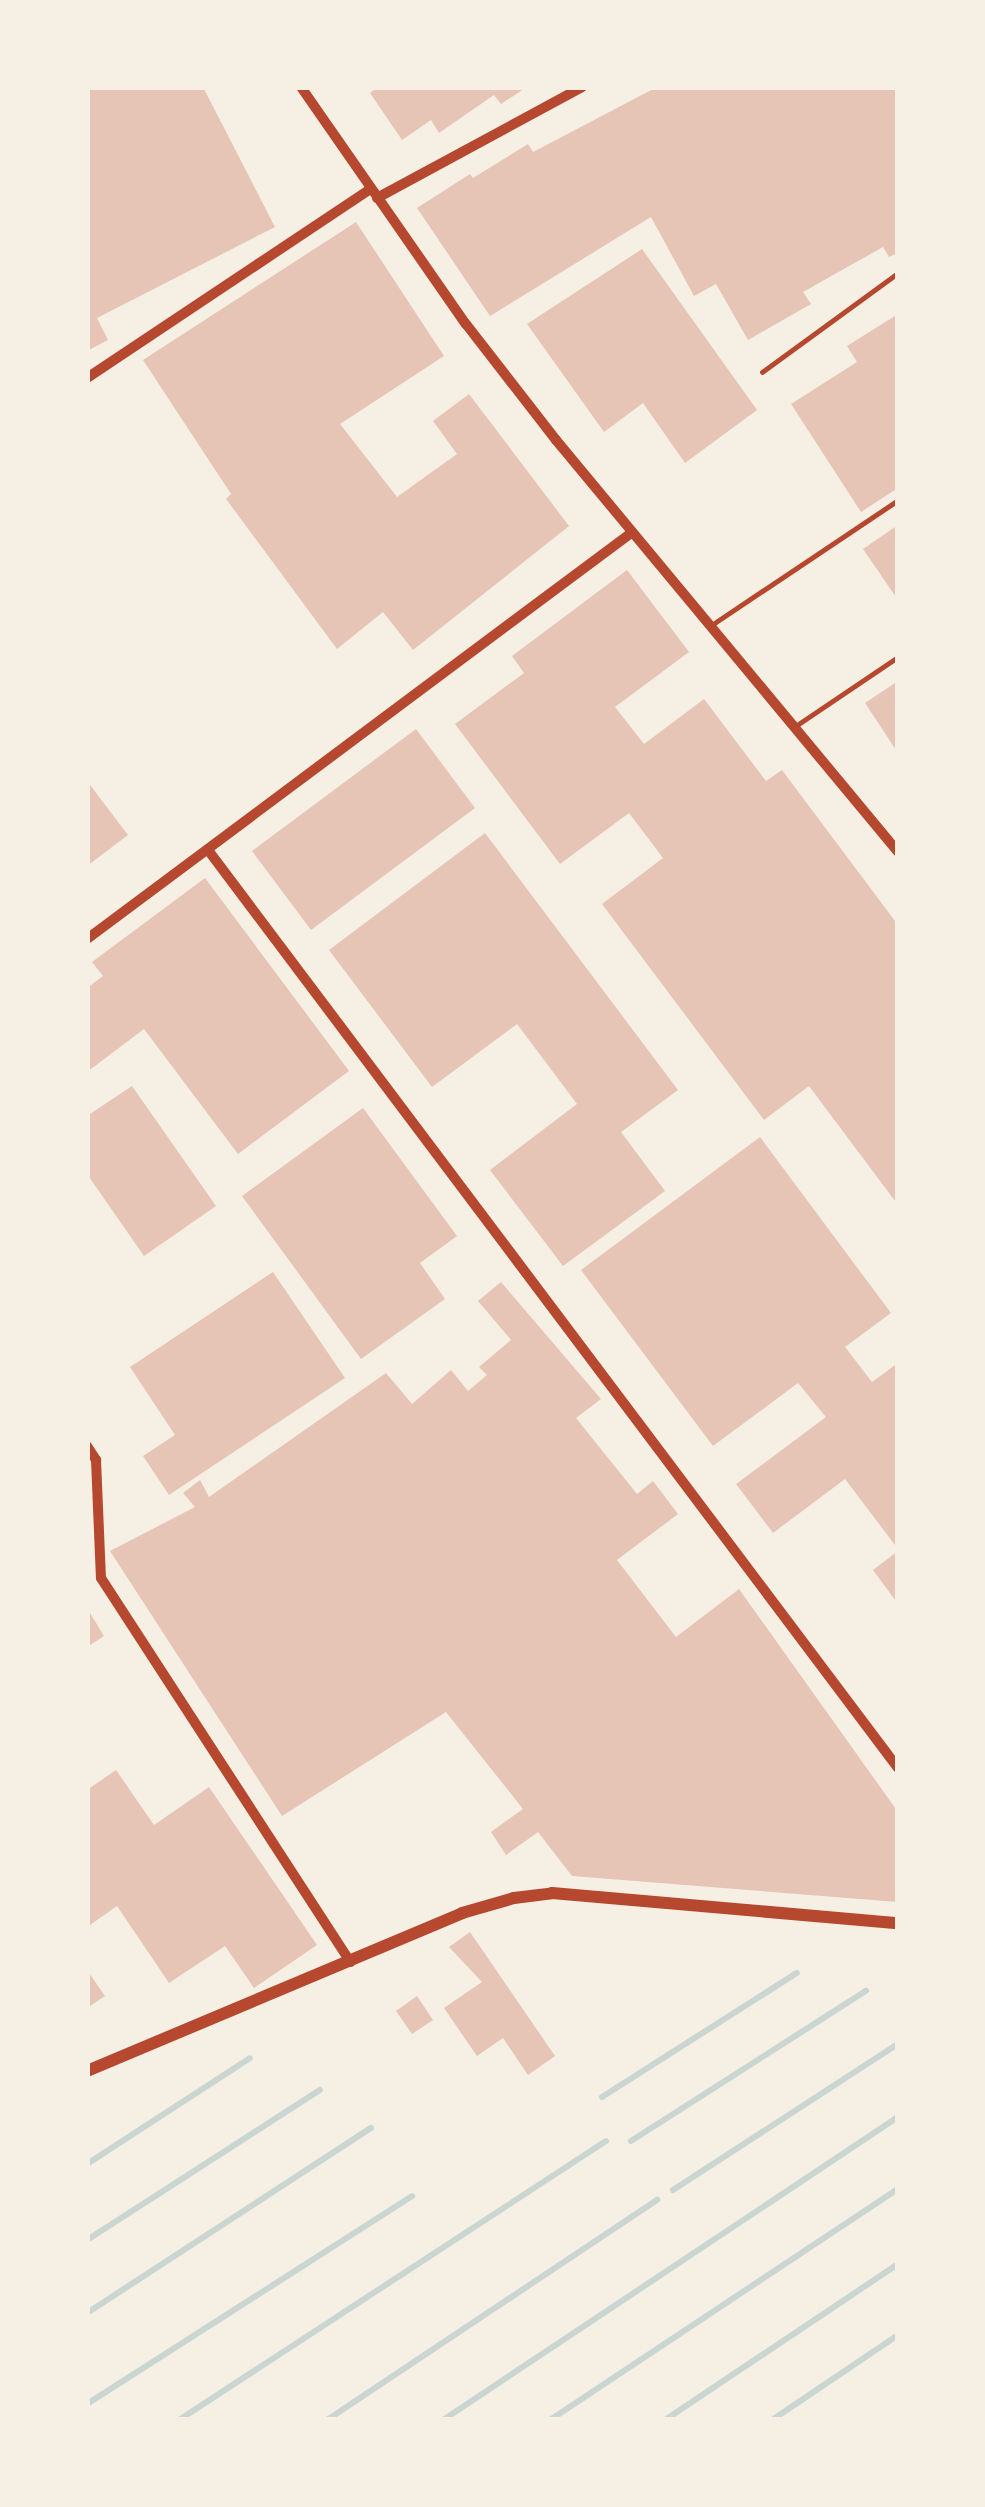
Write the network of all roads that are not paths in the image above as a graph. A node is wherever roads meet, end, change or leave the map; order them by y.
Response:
1 (301, 87) edge
2 (582, 87) edge
3 (374, 194) junction
4 (898, 273) edge
5 (762, 372) dead end
6 (87, 378) edge
7 (898, 500) edge
8 (631, 533) junction
9 (708, 628) junction
10 (898, 658) edge
11 (792, 729) junction
12 (208, 850) junction
13 (898, 852) edge
14 (87, 939) edge
15 (87, 1446) edge
16 (898, 1768) edge
17 (898, 1923) edge
18 (350, 1962) junction
19 (87, 2071) edge

1 - 3 street
2 - 3 street
3 - 6 street
3 - 8 street
4 - 5 lane
7 - 9 lane
8 - 9 street
8 - 12 street
9 - 11 street
10 - 11 lane
11 - 13 street
12 - 14 street
12 - 16 street
15 - 18 street
17 - 18 street
18 - 19 street

